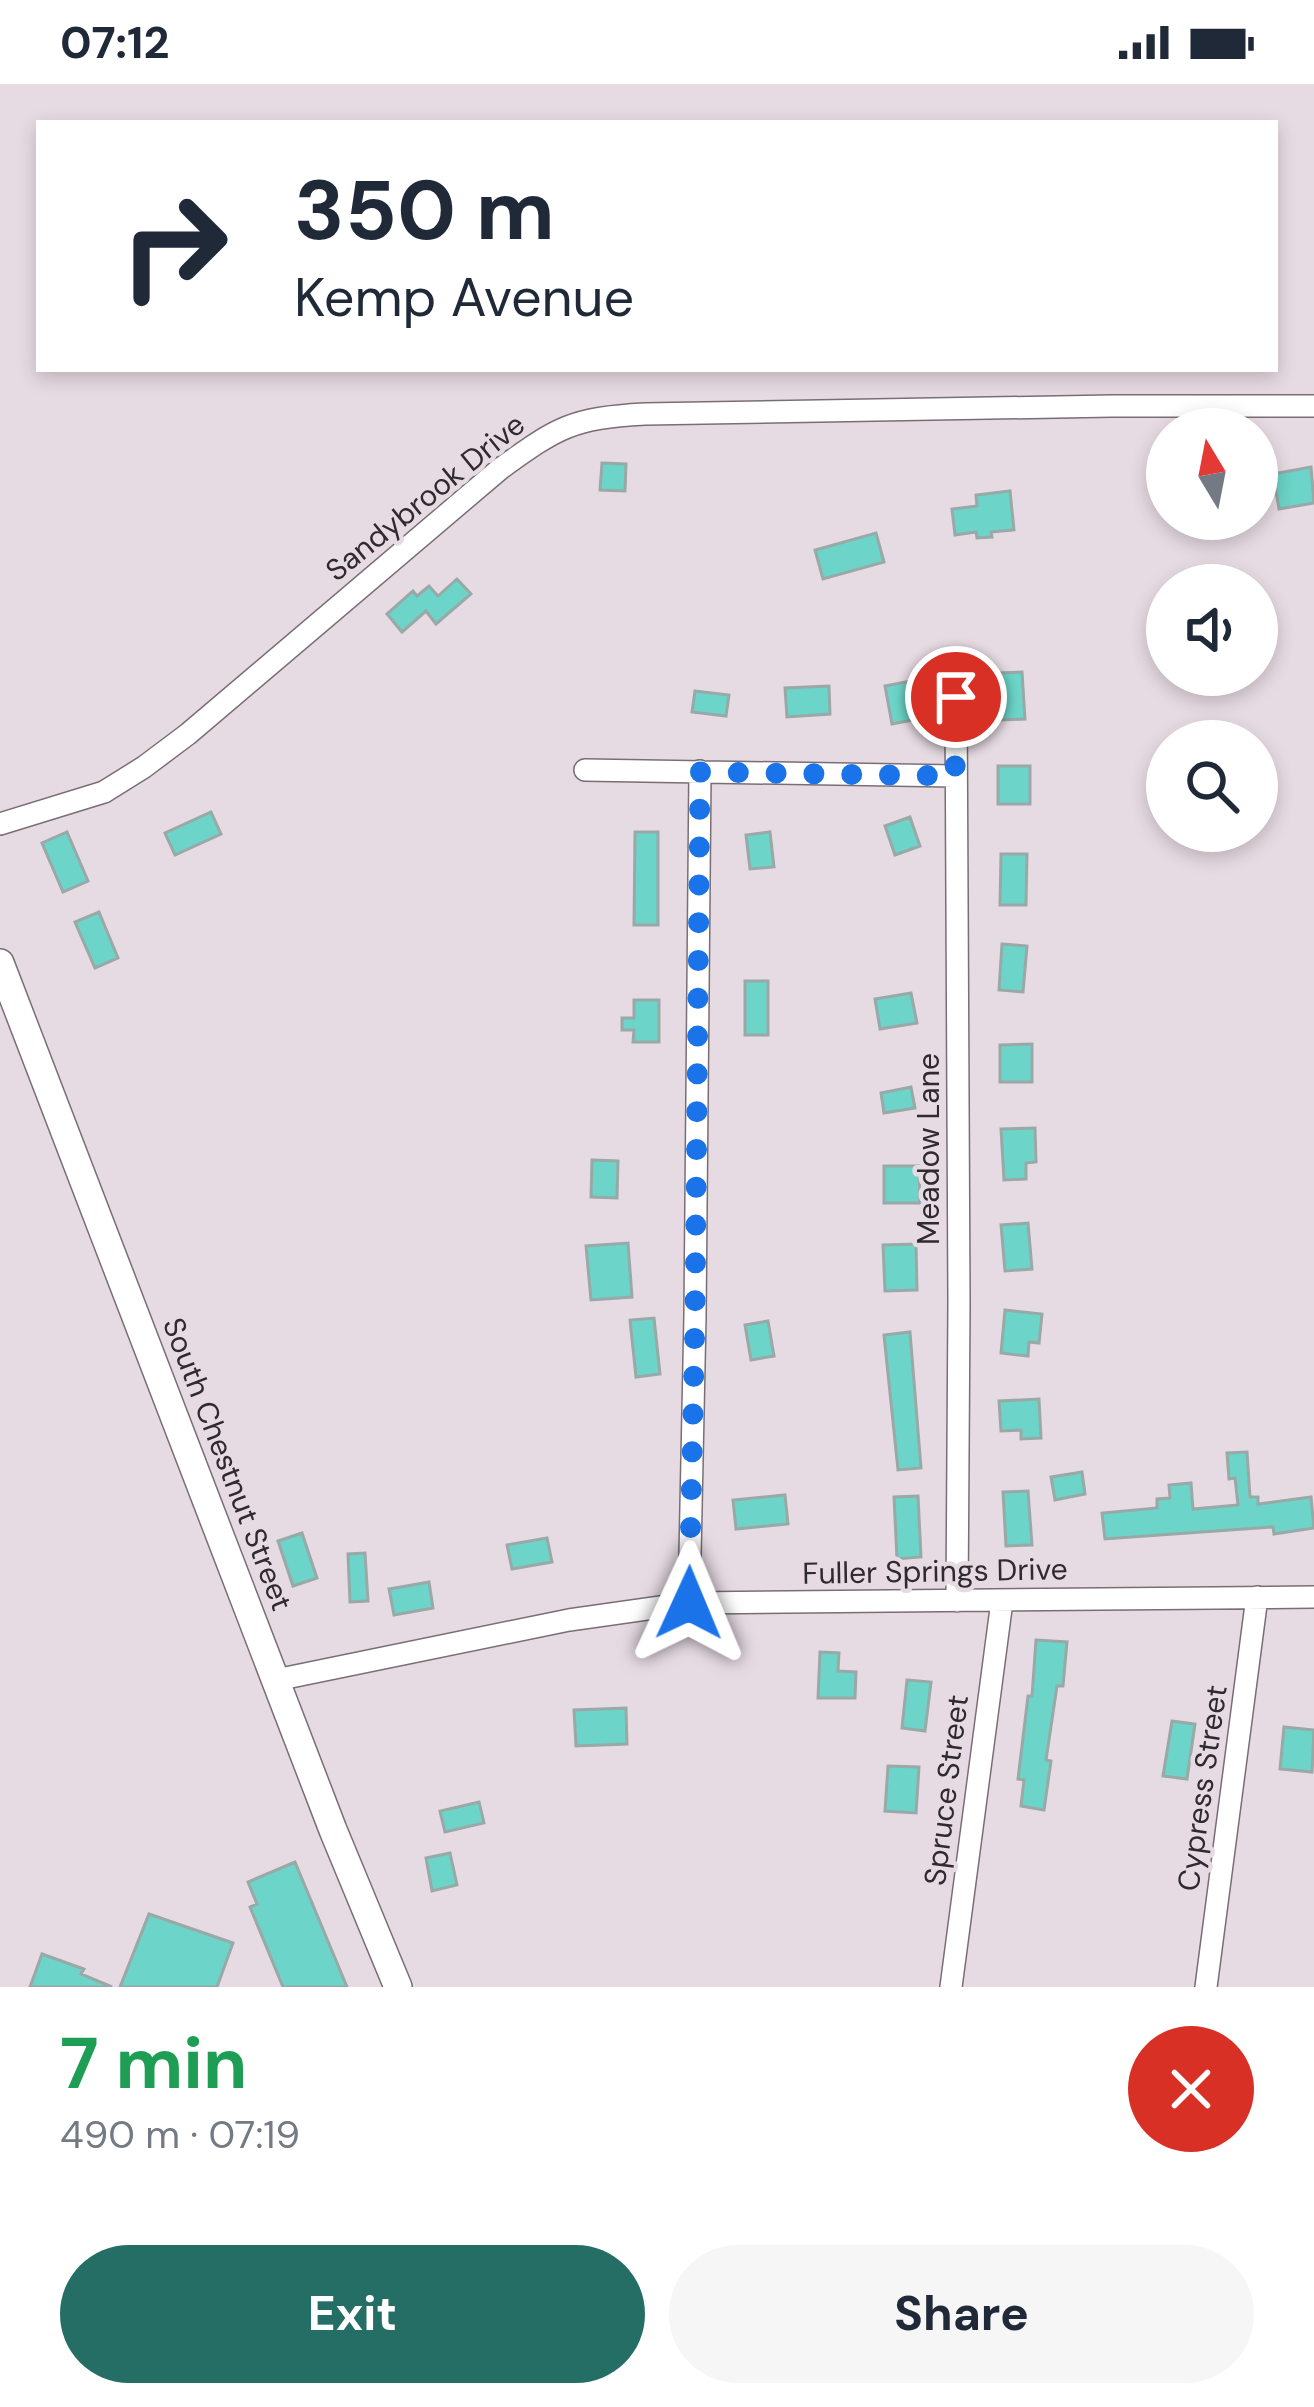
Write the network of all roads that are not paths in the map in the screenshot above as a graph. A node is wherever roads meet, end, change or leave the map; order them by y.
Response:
1 (1314, 406) edge
2 (956, 697) dead end
3 (585, 770) dead end
4 (700, 772) junction
5 (955, 776) junction
6 (0, 824) edge
7 (0, 963) edge
8 (1257, 1597) junction
9 (1314, 1597) edge
10 (957, 1601) junction
11 (1001, 1601) junction
12 (689, 1603) junction
13 (276, 1680) junction
14 (398, 1987) edge
15 (951, 1987) edge
16 (1206, 1987) edge

1 - 6 street, Sandybrook Drive
2 - 5 street, Meadow Lane
3 - 4 street
4 - 5 street
4 - 12 street
5 - 10 street, Meadow Lane
7 - 13 main road, South Chestnut Street
8 - 9 street, Fuller Springs Drive
8 - 11 street, Fuller Springs Drive
8 - 16 street, Cypress Street
10 - 11 street, Fuller Springs Drive
10 - 12 street, Fuller Springs Drive
11 - 15 street, Spruce Street
12 - 13 street, Fuller Springs Drive
13 - 14 main road, South Chestnut Street

